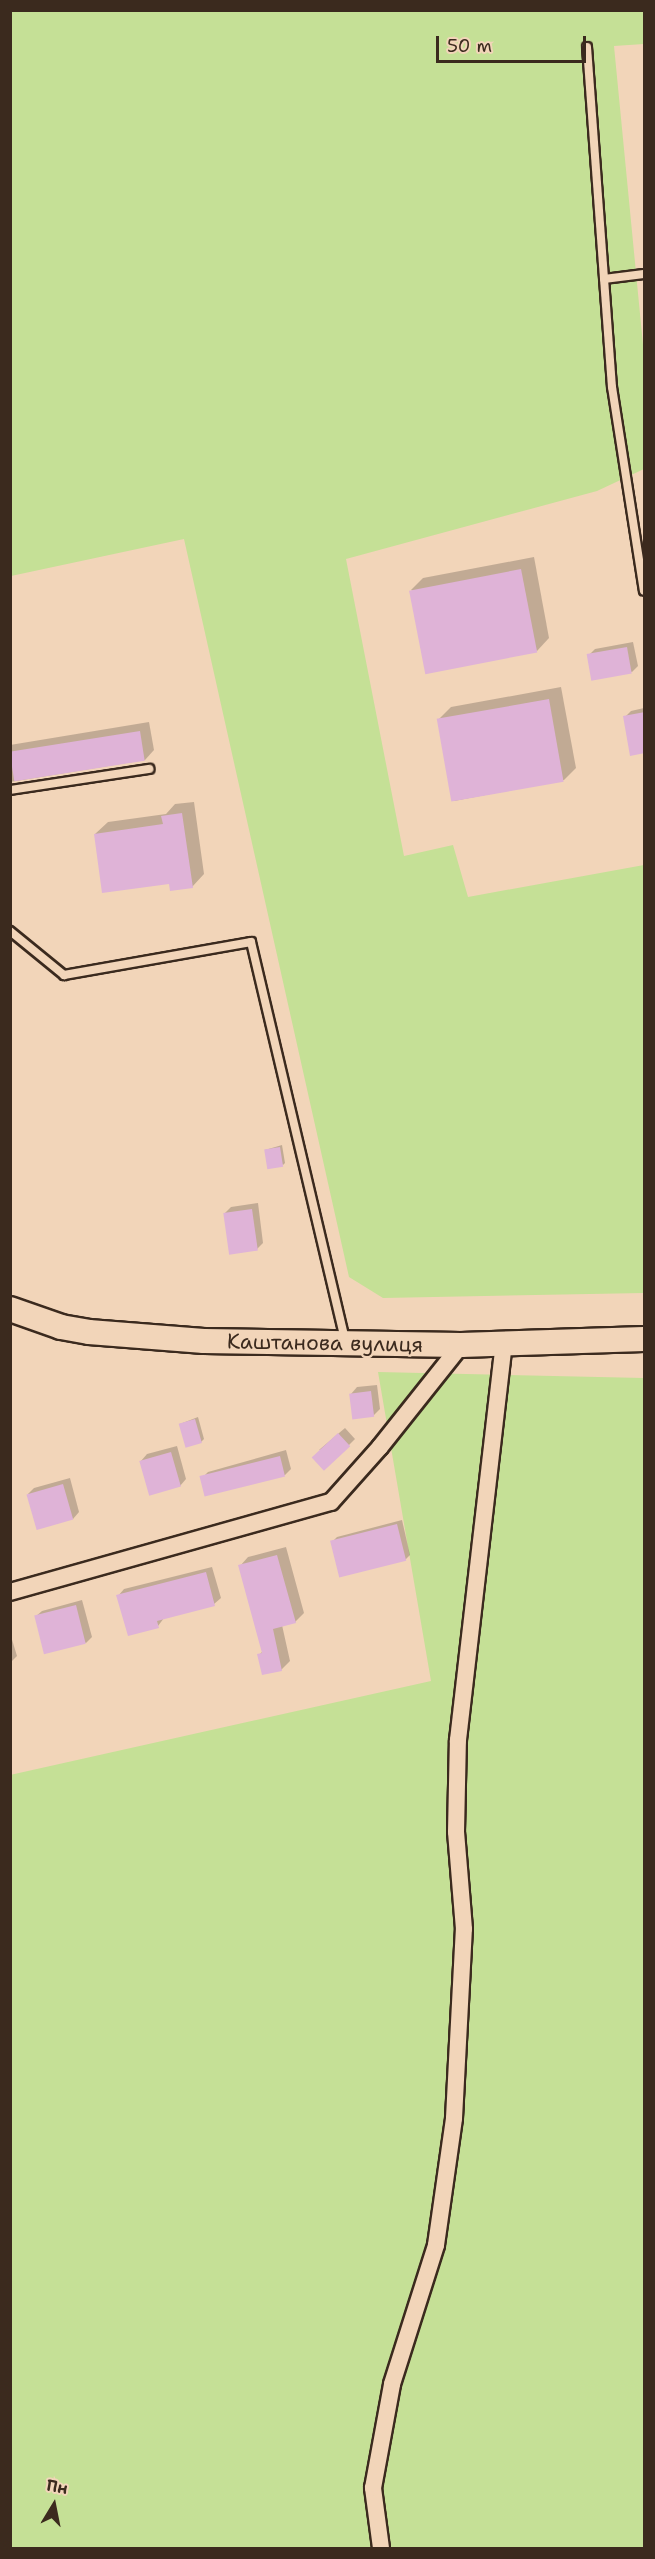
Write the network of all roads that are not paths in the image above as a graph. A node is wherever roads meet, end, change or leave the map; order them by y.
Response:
1 (587, 47) dead end
2 (645, 274) edge
3 (604, 279) junction
4 (645, 591) edge
5 (149, 769) dead end
6 (10, 790) edge
7 (10, 931) edge
8 (10, 1309) edge
9 (645, 1339) edge
10 (504, 1344) junction
11 (346, 1345) junction
12 (461, 1345) junction
13 (10, 1592) edge
14 (381, 2548) edge

1 - 3 lane
2 - 3 lane
3 - 4 lane
5 - 6 lane
7 - 11 lane
8 - 11 main road, Каштанова вулиця
9 - 10 main road, Каштанова вулиця
10 - 12 main road, Каштанова вулиця
10 - 14 street
11 - 12 main road, Каштанова вулиця
12 - 13 street

